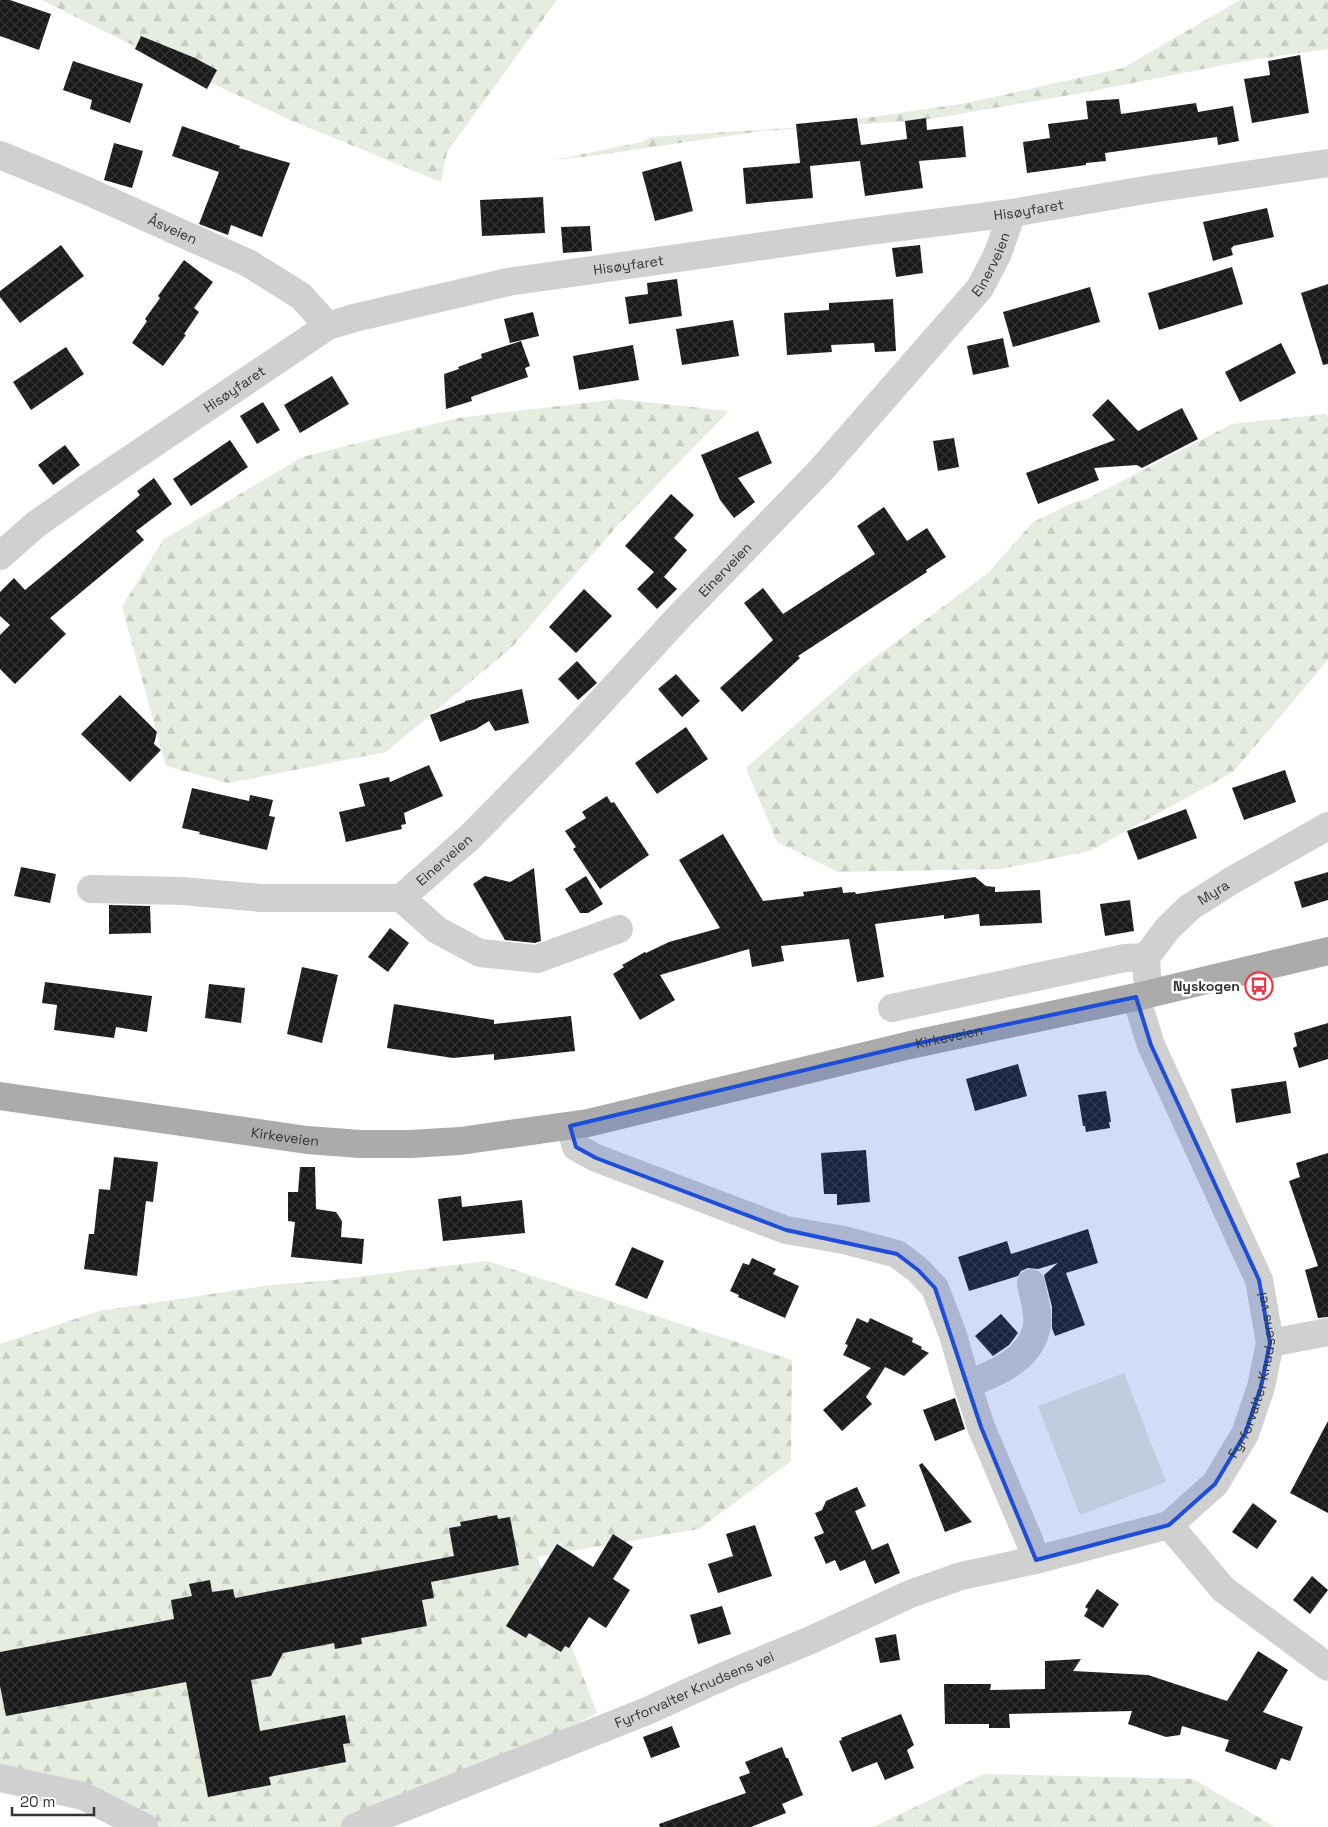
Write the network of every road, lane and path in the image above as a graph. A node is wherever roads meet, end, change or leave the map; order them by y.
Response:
1 (0, 156) edge
2 (1328, 163) edge
3 (1012, 213) junction
4 (328, 326) junction
5 (0, 556) edge
6 (1328, 826) edge
7 (91, 888) dead end
8 (401, 898) junction
9 (619, 929) dead end
10 (1328, 951) edge
11 (1146, 957) junction
12 (1143, 995) junction
13 (892, 1008) dead end
14 (0, 1096) edge
15 (570, 1126) junction
16 (1032, 1283) dead end
17 (1328, 1332) edge
18 (1270, 1343) junction
19 (966, 1384) junction
20 (1169, 1525) junction
21 (1036, 1560) junction
22 (1328, 1666) edge
23 (0, 1778) edge
24 (144, 1827) edge
25 (355, 1827) edge

1 - 4 street, Åsveien
2 - 3 street, Hisøyfaret
3 - 4 street, Hisøyfaret
3 - 8 street, Einerveien
4 - 5 street, Hisøyfaret
6 - 11 street, Myra
7 - 8 street
8 - 9 street
10 - 12 main road, Kirkeveien
11 - 12 street
11 - 13 street
12 - 15 main road, Kirkeveien
12 - 18 street, Fyrforvalter Knudsens vei
14 - 15 main road, Kirkeveien
15 - 19 street
16 - 19 street
17 - 18 street
18 - 20 street, Fyrforvalter Knudsens vei
19 - 21 street
20 - 21 street, Fyrforvalter Knudsens vei
20 - 22 street
21 - 25 street, Fyrforvalter Knudsens vei
23 - 24 street

